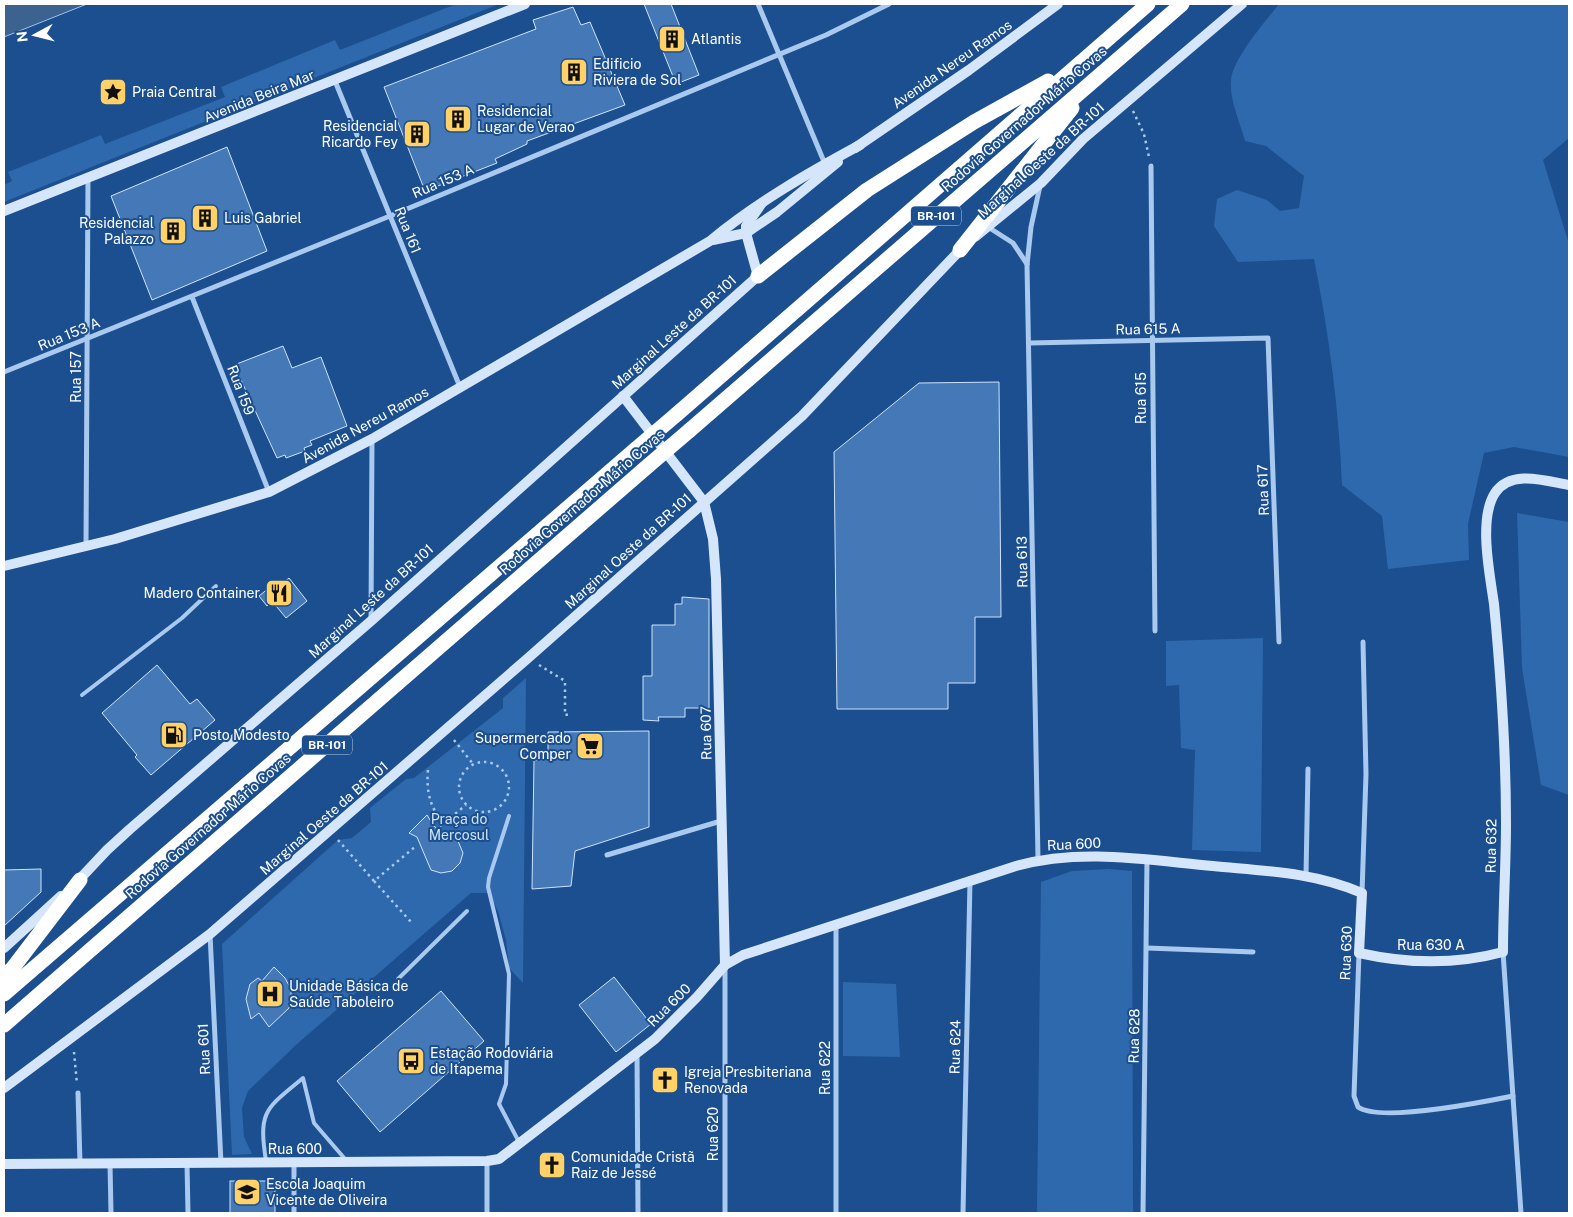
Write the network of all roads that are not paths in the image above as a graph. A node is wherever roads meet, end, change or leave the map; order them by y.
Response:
1 (524, 4) edge
2 (758, 4) edge
3 (888, 4) edge
4 (1058, 4) edge
5 (1148, 4) edge
6 (1182, 4) edge
7 (1242, 4) edge
8 (779, 54) junction
9 (1073, 67) junction
10 (1094, 79) junction
11 (335, 80) junction
12 (860, 145) junction
13 (825, 164) junction
14 (1151, 166) road end
15 (88, 178) junction
16 (1041, 183) junction
17 (762, 203) junction
18 (4, 211) edge
19 (390, 216) junction
20 (988, 228) junction
21 (746, 234) junction
22 (710, 241) junction
23 (960, 250) junction
24 (1027, 265) junction
25 (758, 276) junction
26 (192, 297) junction
27 (1268, 338) joint
28 (87, 339) junction
29 (1152, 340) junction
30 (1029, 342) junction
31 (4, 372) edge
32 (460, 387) junction
33 (623, 396) junction
34 (372, 439) junction
35 (1569, 485) edge
36 (269, 492) junction
37 (704, 502) junction
38 (86, 546) junction
39 (4, 566) edge
40 (216, 586) dead end
41 (371, 621) junction
42 (1155, 631) dead end
43 (1280, 642) dead end
44 (1363, 642) dead end
45 (82, 695) dead end
46 (1308, 769) dead end
47 (509, 816) dead end
48 (722, 821) junction
49 (606, 855) dead end
50 (1038, 859) junction
51 (1147, 860) junction
52 (1306, 876) junction
53 (80, 880) junction
54 (970, 881) junction
55 (1362, 893) junction
56 (467, 911) dead end
57 (836, 923) junction
58 (210, 934) junction
59 (4, 948) edge
60 (1147, 948) junction
61 (1253, 952) dead end
62 (1503, 952) junction
63 (1359, 953) junction
64 (725, 965) junction
65 (4, 976) edge
66 (398, 979) dead end
67 (4, 994) edge
68 (4, 1025) edge
69 (637, 1053) junction
70 (4, 1088) edge
71 (78, 1093) road end
72 (1513, 1096) junction
73 (520, 1144) junction
74 (487, 1161) junction
75 (266, 1163) junction
76 (294, 1163) junction
77 (348, 1163) junction
78 (4, 1164) edge
79 (80, 1164) junction
80 (110, 1164) junction
81 (187, 1164) junction
82 (221, 1164) junction
83 (111, 1213) edge
84 (188, 1213) edge
85 (294, 1213) edge
86 (487, 1213) edge
87 (638, 1213) edge
88 (725, 1213) edge
89 (836, 1213) edge
90 (963, 1213) edge
91 (1143, 1213) edge
92 (1521, 1213) edge

1 - 11 main road, Avenida Beira Mar
2 - 8 street
3 - 8 street, Rua 153 A
4 - 12 main road, Avenida Nereu Ramos
5 - 9 highway, Rodovia Governador Mário Covas / BR-101
6 - 10 highway, Rodovia Governador Mário Covas / BR-101
7 - 16 main road, Marginal Oeste da BR-101
8 - 13 street
8 - 19 street, Rua 153 A
9 - 25 highway
9 - 67 highway, Rodovia Governador Mário Covas / BR-101, bridge
10 - 23 highway
10 - 68 highway, Rodovia Governador Mário Covas / BR-101, bridge
11 - 15 main road, Avenida Beira Mar
11 - 19 street, Rua 161
12 - 13 main road, Avenida Nereu Ramos
12 - 21 main road, Avenida Nereu Ramos
13 - 17 main road, Avenida Nereu Ramos
14 - 29 street, Rua 615
15 - 18 main road, Avenida Beira Mar
15 - 28 street, Rua 157
16 - 20 main road, Marginal Oeste da BR-101
16 - 24 street, Rua 613
17 - 21 main road
17 - 22 main road, Avenida Nereu Ramos
19 - 26 street, Rua 153 A
19 - 32 street, Rua 161
20 - 23 main road, Marginal Oeste da BR-101
20 - 24 street
21 - 22 main road, Avenida Nereu Ramos
21 - 25 main road
22 - 32 main road, Avenida Nereu Ramos
23 - 37 main road, Marginal Oeste da BR-101
24 - 30 street, Rua 613
25 - 33 main road, Marginal Leste da BR-101
26 - 28 street, Rua 153 A
26 - 36 street, Rua 159
27 - 29 street, Rua 615 A
27 - 43 street, Rua 617
28 - 31 street, Rua 153 A
28 - 38 street, Rua 157
29 - 30 street, Rua 615 A
29 - 42 street, Rua 615
30 - 50 street, Rua 613
32 - 34 main road, Avenida Nereu Ramos
33 - 37 main road
33 - 41 main road, Marginal Leste da BR-101
34 - 36 main road, Avenida Nereu Ramos
34 - 41 street
35 - 62 main road, Rua 632
36 - 38 main road, Avenida Nereu Ramos
37 - 48 main road, Rua 607
37 - 58 main road, Marginal Oeste da BR-101
38 - 39 main road, Avenida Nereu Ramos
40 - 45 lane
41 - 53 main road, Marginal Leste da BR-101
44 - 55 street, Rua 630
46 - 52 street
47 - 73 lane
48 - 49 street
48 - 64 main road, Rua 607
50 - 51 main road, Rua 600
50 - 54 main road, Rua 600
51 - 52 main road, Rua 600
51 - 60 street, Rua 628
52 - 55 main road, Rua 600
53 - 59 main road, Marginal Leste da BR-101
53 - 65 highway
54 - 57 main road, Rua 600
54 - 90 street, Rua 624
55 - 63 main road, Rua 630
56 - 66 lane
57 - 64 main road, Rua 600
57 - 89 street, Rua 622
58 - 70 main road, Marginal Oeste da BR-101
58 - 82 street, Rua 601
60 - 61 street
60 - 91 street, Rua 628
62 - 63 main road, Rua 630 A
62 - 72 street, Rua 632
63 - 72 street, Rua 630
64 - 69 main road, Rua 600
64 - 88 street, Rua 620
69 - 73 main road, Rua 600
69 - 87 street
71 - 79 street
72 - 92 street, Rua 632
73 - 74 main road, Rua 600
74 - 77 main road, Rua 600
74 - 86 street
75 - 76 main road, Rua 600
75 - 77 lane
75 - 82 main road, Rua 600
76 - 77 main road, Rua 600
76 - 85 street
78 - 79 main road, Rua 600
79 - 80 main road, Rua 600
80 - 81 main road, Rua 600
80 - 83 street
81 - 82 main road, Rua 600
81 - 84 street

